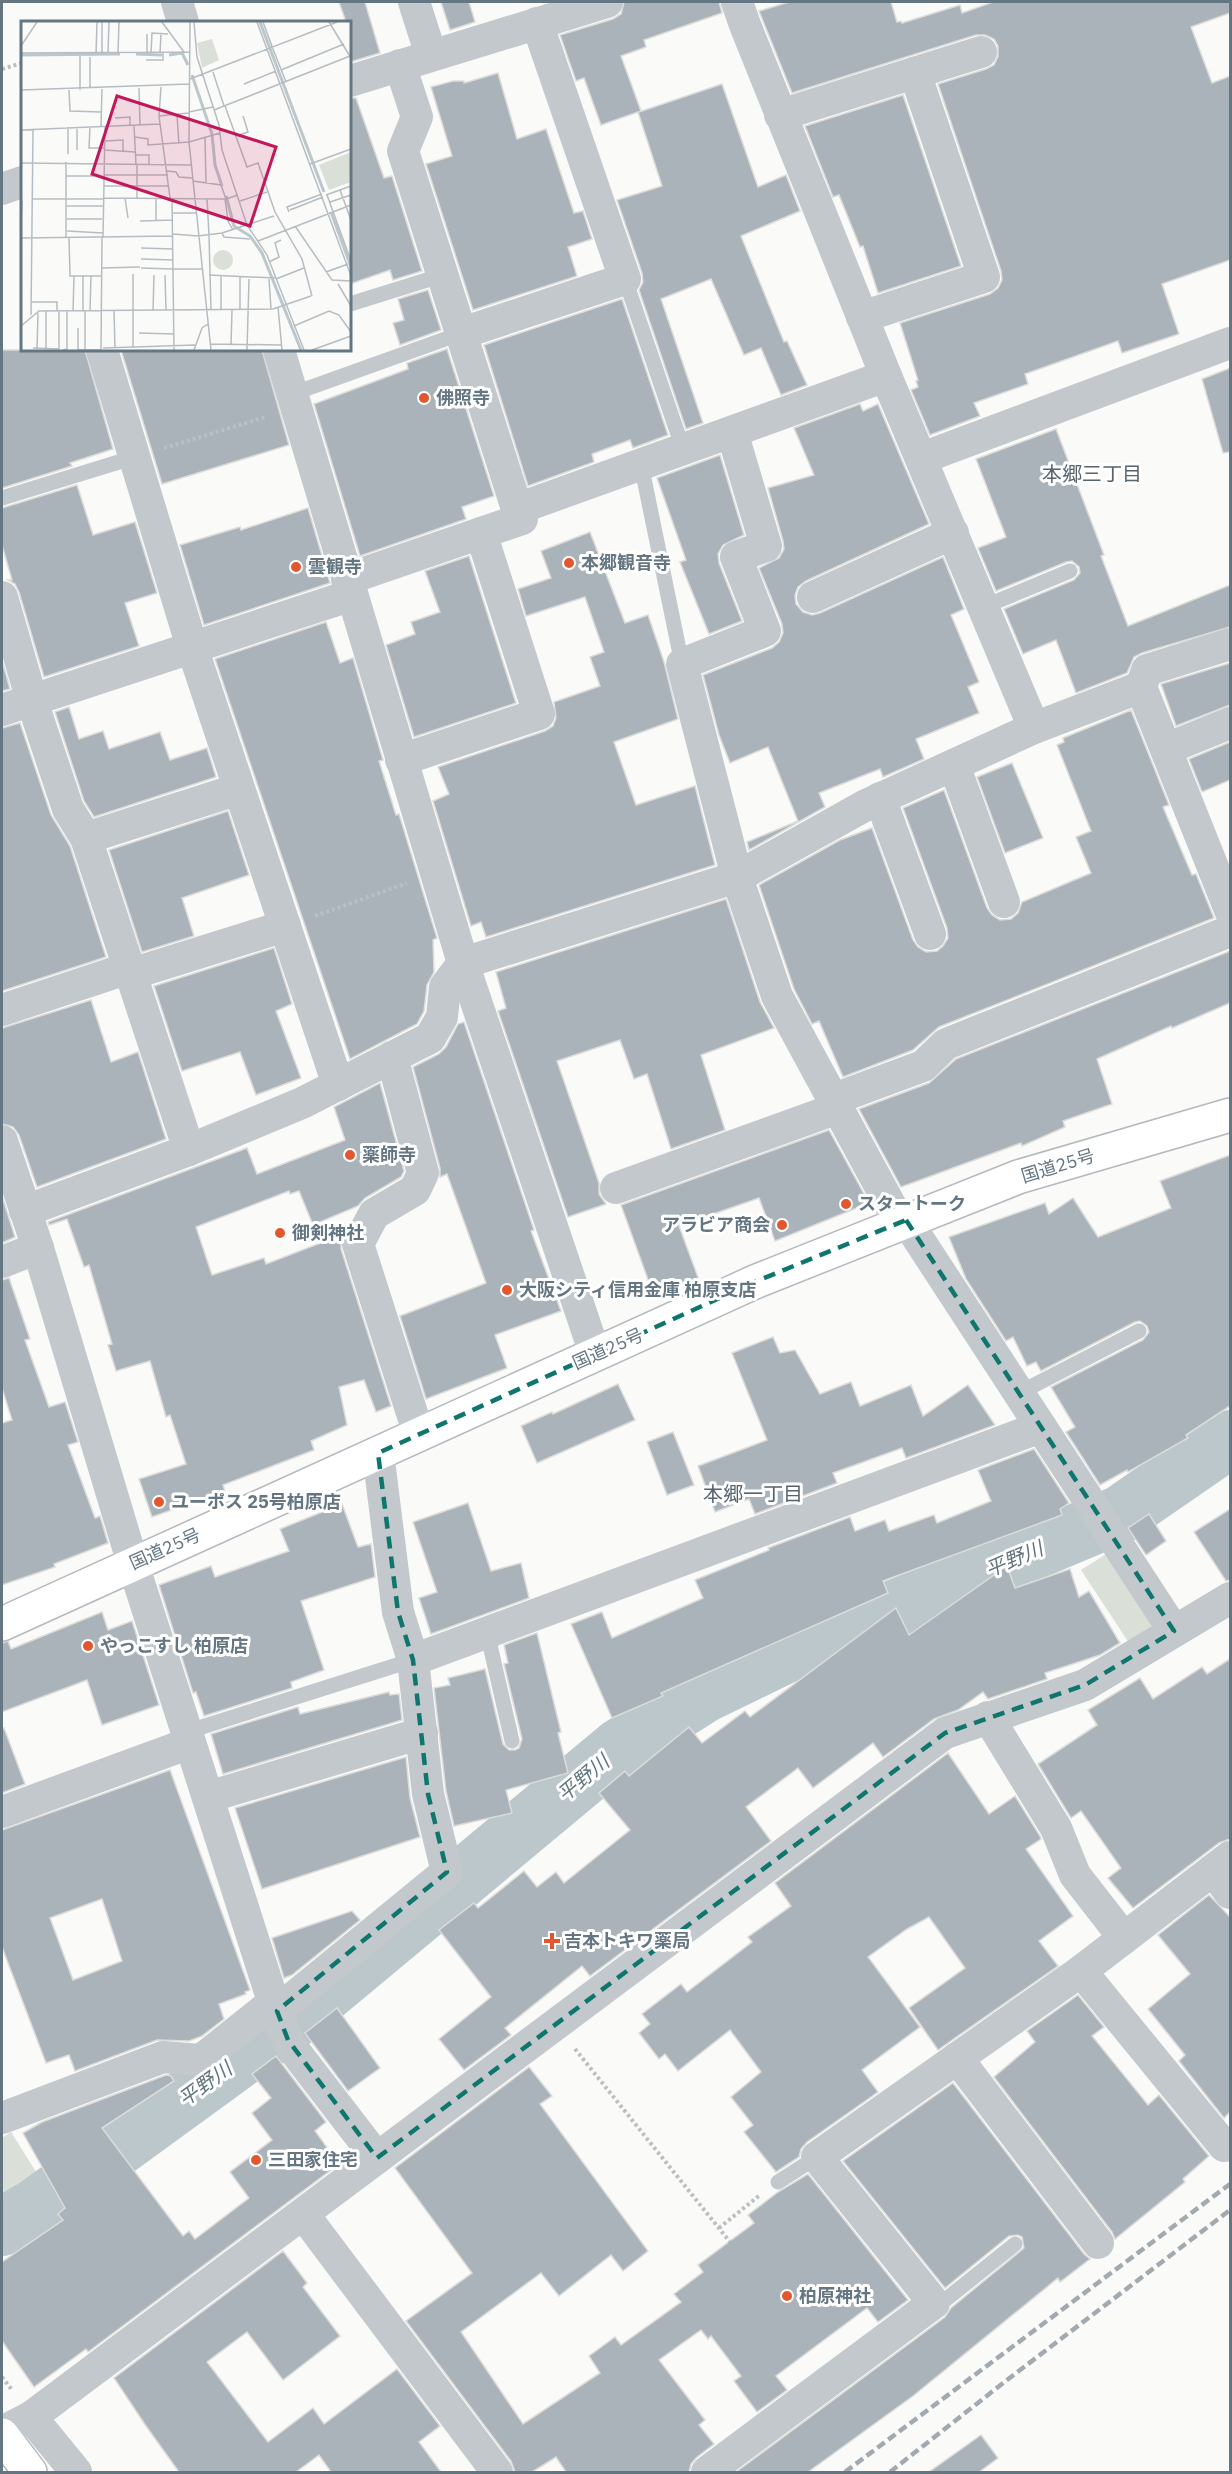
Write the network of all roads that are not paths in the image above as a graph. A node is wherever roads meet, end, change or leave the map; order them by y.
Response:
1 (177, 2) edge
2 (414, 2) edge
3 (607, 2) edge
4 (737, 2) edge
5 (549, 14) edge
6 (183, 21) edge
7 (981, 52) dead end
8 (431, 55) junction
9 (400, 65) junction
10 (915, 73) junction
11 (351, 81) edge
12 (780, 115) junction
13 (21, 182) edge
14 (2, 189) edge
15 (443, 274) junction
16 (625, 279) junction
17 (351, 304) edge
18 (862, 317) junction
19 (462, 333) junction
20 (1230, 343) edge
21 (102, 351) edge
22 (279, 351) edge
23 (886, 376) junction
24 (294, 401) junction
25 (732, 432) junction
26 (683, 449) junction
27 (135, 457) junction
28 (922, 458) junction
29 (641, 464) junction
30 (2, 498) edge
31 (517, 509) junction
32 (481, 533) junction
33 (953, 533) junction
34 (1070, 571) dead end
35 (349, 587) junction
36 (2, 597) edge
37 (813, 597) dead end
38 (983, 607) junction
39 (1230, 644) edge
40 (192, 647) junction
41 (682, 664) junction
42 (1141, 687) junction
43 (32, 701) junction
44 (2, 710) edge
45 (1230, 723) edge
46 (1034, 729) junction
47 (1166, 749) junction
48 (402, 760) junction
49 (954, 765) junction
50 (239, 789) junction
51 (880, 798) junction
52 (86, 838) junction
53 (737, 877) junction
54 (1004, 902) dead end
55 (1230, 910) edge
56 (285, 926) junction
57 (1230, 931) edge
58 (930, 933) dead end
59 (463, 963) junction
60 (130, 971) junction
61 (2, 1010) edge
62 (392, 1057) junction
63 (338, 1085) junction
64 (836, 1104) junction
65 (1230, 1114) edge
66 (2, 1141) edge
67 (189, 1150) junction
68 (616, 1188) dead end
69 (25, 1210) junction
70 (903, 1221) junction
71 (38, 1248) junction
72 (2, 1262) edge
73 (1139, 1331) dead end
74 (595, 1354) junction
75 (1019, 1393) junction
76 (1041, 1427) junction
77 (418, 1435) junction
78 (378, 1453) junction
79 (133, 1564) junction
80 (1230, 1598) edge
81 (2, 1624) edge
82 (1174, 1631) junction
83 (487, 1632) junction
84 (413, 1660) junction
85 (988, 1717) junction
86 (422, 1733) junction
87 (188, 1737) junction
88 (512, 1741) dead end
89 (208, 1797) junction
90 (2, 1812) edge
91 (1225, 1873) edge
92 (1124, 1938) junction
93 (1081, 1971) junction
94 (279, 2017) junction
95 (957, 2058) junction
96 (2, 2118) edge
97 (1224, 2146) dead end
98 (818, 2157) junction
99 (377, 2158) junction
100 (778, 2182) road end
101 (304, 2215) junction
102 (1098, 2243) dead end
103 (1015, 2244) dead end
104 (934, 2303) junction
105 (31, 2417) junction
106 (2, 2433) edge
107 (2, 2441) edge
108 (9, 2472) edge
109 (30, 2472) edge
110 (76, 2472) edge
111 (497, 2472) edge
112 (707, 2472) edge

1 - 6 street
2 - 8 street
3 - 5 street
4 - 12 street
5 - 8 street
5 - 16 street
7 - 10 street
8 - 9 street
9 - 11 street
9 - 15 street
10 - 12 street
10 - 18 street
12 - 18 street
13 - 14 street
15 - 17 lane
15 - 19 street
16 - 19 street
16 - 26 lane
18 - 23 street
19 - 24 lane
19 - 31 street
20 - 28 street
21 - 27 street
22 - 24 street
23 - 25 street
23 - 28 street
24 - 35 street
25 - 26 street
25 - 41 street
26 - 29 street
27 - 30 lane
27 - 40 street
28 - 33 street
29 - 31 street
29 - 41 lane
31 - 32 street
32 - 35 street
32 - 48 street
33 - 37 street
33 - 38 street
34 - 38 lane
35 - 40 street
35 - 48 street
36 - 43 street
38 - 46 street
39 - 42 street
40 - 43 street
40 - 50 street
41 - 53 street
42 - 46 street
42 - 47 street
43 - 44 street
43 - 52 street
45 - 47 street
46 - 49 street
47 - 55 street
48 - 59 street
49 - 51 street
49 - 54 street
50 - 52 street
50 - 56 street
51 - 53 street
51 - 58 street
52 - 60 street
53 - 59 street
53 - 64 street
56 - 60 street
56 - 63 street
57 - 64 street
59 - 62 street
59 - 74 street
60 - 61 street
60 - 67 street
62 - 63 street
62 - 77 street
63 - 67 street
64 - 68 street
64 - 70 street
65 - 70 highway, 国道25号
66 - 69 street
67 - 69 street
69 - 71 street
70 - 74 highway, 国道25号
70 - 75 street
71 - 72 street
71 - 79 street
73 - 75 lane
74 - 77 highway, 国道25号
75 - 76 street
76 - 82 street
76 - 83 street
77 - 78 highway, 国道25号
78 - 79 highway, 国道25号
78 - 84 street
79 - 81 highway, 国道25号
79 - 87 street
80 - 82 street
82 - 85 street
83 - 84 street
83 - 88 lane
84 - 86 street
84 - 87 lane
85 - 92 street
85 - 99 street
86 - 89 street
86 - 94 street
87 - 89 street
87 - 90 street
89 - 94 street
91 - 92 street
92 - 93 street
93 - 95 street
93 - 97 street
94 - 96 street
94 - 99 street
95 - 98 street
95 - 102 street
98 - 100 lane
98 - 104 street
99 - 101 street
101 - 105 street
101 - 111 street
103 - 104 lane
104 - 112 street
105 - 106 street
105 - 110 street
106 - 109 highway
107 - 108 street

